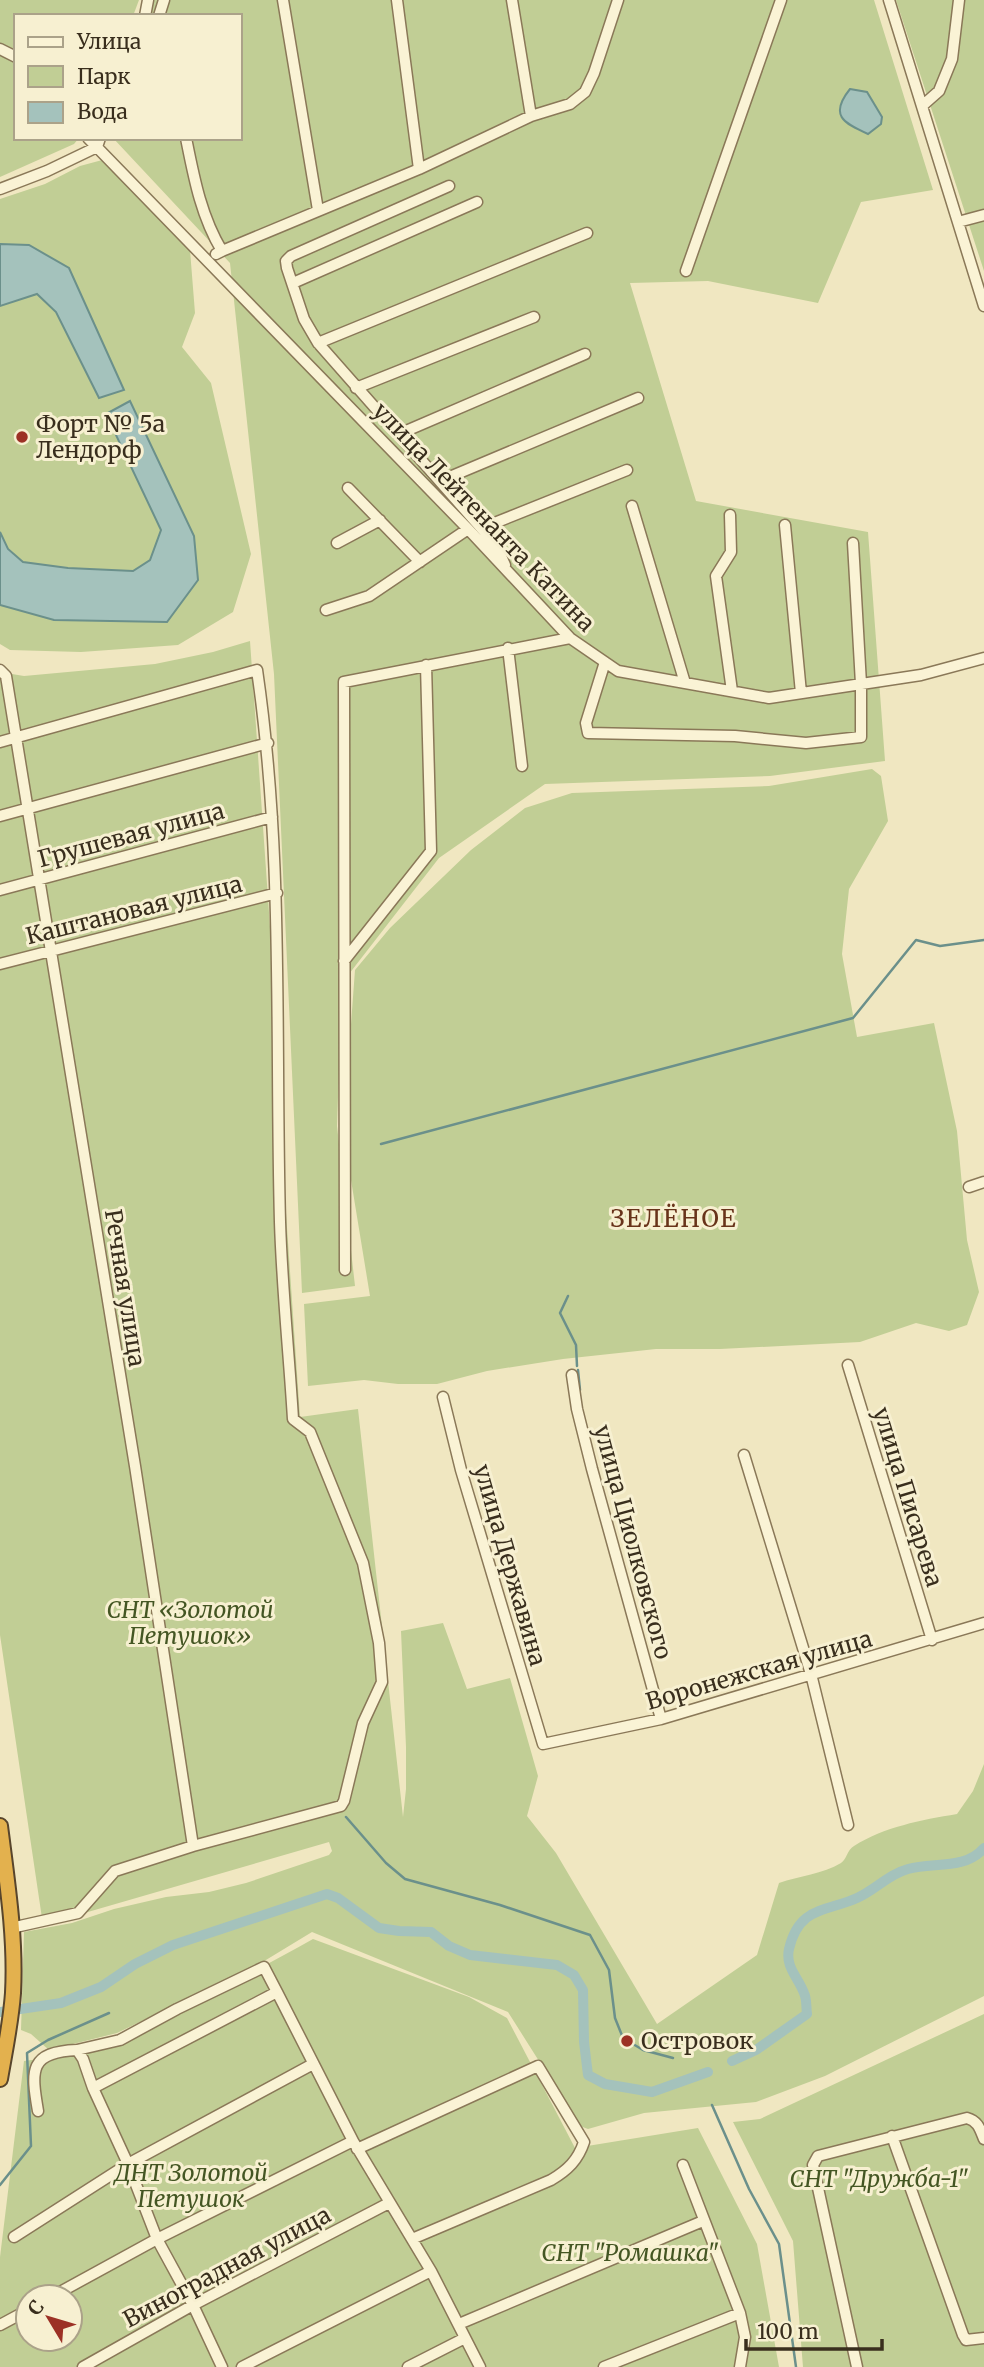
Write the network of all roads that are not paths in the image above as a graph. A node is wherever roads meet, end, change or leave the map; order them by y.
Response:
1 (283, 0) edge
2 (397, 0) edge
3 (512, 0) edge
4 (618, 0) edge
5 (781, 0) edge
6 (889, 0) edge
7 (960, 0) edge
8 (922, 106) junction
9 (531, 116) junction
10 (186, 140) edge
11 (98, 143) edge
12 (419, 169) junction
13 (449, 186) dead end
14 (0, 189) edge
15 (477, 202) dead end
16 (318, 210) junction
17 (984, 215) edge
18 (958, 222) junction
19 (587, 233) dead end
20 (222, 251) junction
21 (207, 260) junction
22 (686, 271) dead end
23 (293, 283) junction
24 (984, 306) edge
25 (534, 317) dead end
26 (318, 343) junction
27 (585, 354) dead end
28 (356, 388) junction
29 (638, 398) dead end
30 (399, 434) junction
31 (627, 470) dead end
32 (440, 481) junction
33 (348, 488) dead end
34 (632, 506) dead end
35 (730, 515) dead end
36 (380, 520) junction
37 (785, 525) dead end
38 (482, 528) junction
39 (468, 530) junction
40 (337, 543) dead end
41 (853, 543) dead end
42 (420, 562) junction
43 (509, 575) junction
44 (326, 610) dead end
45 (570, 638) junction
46 (508, 648) junction
47 (984, 658) edge
48 (605, 662) junction
49 (426, 665) junction
50 (0, 670) edge
51 (685, 683) junction
52 (861, 684) junction
53 (732, 691) junction
54 (801, 693) junction
55 (16, 737) junction
56 (0, 742) edge
57 (268, 743) junction
58 (522, 766) dead end
59 (27, 809) junction
60 (0, 816) edge
61 (272, 817) junction
62 (38, 880) junction
63 (0, 890) edge
64 (277, 893) junction
65 (50, 952) junction
66 (343, 961) junction
67 (0, 964) edge
68 (984, 1182) edge
69 (969, 1187) dead end
70 (345, 1270) dead end
71 (848, 1365) dead end
72 (572, 1375) dead end
73 (443, 1397) dead end
74 (744, 1455) dead end
75 (984, 1623) edge
76 (932, 1640) junction
77 (811, 1674) junction
78 (661, 1719) junction
79 (542, 1744) joint
80 (848, 1825) dead end
81 (0, 1826) edge
82 (193, 1846) junction
83 (11, 1928) junction
84 (277, 1992) junction
85 (78, 2050) junction
86 (313, 2064) junction
87 (0, 2079) edge
88 (93, 2088) junction
89 (38, 2111) dead end
90 (892, 2136) junction
91 (984, 2139) edge
92 (355, 2145) junction
93 (128, 2164) junction
94 (683, 2165) dead end
95 (389, 2203) junction
96 (704, 2221) junction
97 (14, 2237) dead end
98 (157, 2239) junction
99 (412, 2239) junction
100 (432, 2271) junction
101 (77, 2283) edge
102 (193, 2305) junction
103 (740, 2314) junction
104 (458, 2324) junction
105 (465, 2338) junction
106 (984, 2338) edge
107 (83, 2367) edge
108 (222, 2367) edge
109 (242, 2367) edge
110 (408, 2367) edge
111 (480, 2367) edge
112 (604, 2367) edge
113 (740, 2367) edge
114 (857, 2367) edge

1 - 16 street
2 - 12 street
3 - 9 street
4 - 9 street
5 - 22 street
6 - 8 street
7 - 8 street
8 - 18 street
9 - 12 street
10 - 20 street
11 - 14 street
11 - 21 street, улица Лейтенанта Катина
12 - 16 street
13 - 23 street
15 - 23 street
16 - 20 street
17 - 18 street
18 - 24 street
19 - 26 street
20 - 21 street
21 - 39 street, улица Лейтенанта Катина
23 - 26 street
25 - 28 street
26 - 28 street
27 - 30 street
28 - 30 street
29 - 32 street
30 - 32 street
31 - 38 street
32 - 38 street
33 - 36 street
34 - 51 street
35 - 53 street
36 - 40 street
36 - 42 street
37 - 54 street
38 - 43 street
39 - 42 street
39 - 43 street, улица Лейтенанта Катина
41 - 52 street
42 - 44 street
43 - 45 street, улица Лейтенанта Катина
45 - 46 street
45 - 48 street, улица Лейтенанта Катина
46 - 49 street
46 - 58 street
47 - 52 street, улица Лейтенанта Катина
48 - 51 street, улица Лейтенанта Катина
48 - 52 street
49 - 66 street
49 - 66 street
50 - 55 street, Речная улица
51 - 53 street, улица Лейтенанта Катина
52 - 54 street, улица Лейтенанта Катина
53 - 54 street, улица Лейтенанта Катина
55 - 56 street
55 - 57 street
55 - 59 street, Речная улица
57 - 59 street
57 - 61 street
59 - 60 street
59 - 62 street, Речная улица
61 - 62 street, Грушевая улица
61 - 64 street
62 - 63 street, Грушевая улица
62 - 65 street, Речная улица
64 - 65 street, Каштановая улица
64 - 82 street
65 - 67 street, Каштановая улица
65 - 82 street, Речная улица
66 - 70 street
68 - 69 street
71 - 76 street, улица Писарева
72 - 78 street, улица Циолковского
73 - 79 street, улица Державина
74 - 77 street
75 - 76 street, Воронежская улица
76 - 77 street, Воронежская улица
77 - 78 street, Воронежская улица
77 - 80 street
78 - 79 street, Воронежская улица
81 - 83 highway
82 - 83 street
83 - 87 highway
84 - 85 street
84 - 86 street
84 - 88 street
85 - 88 street
85 - 89 street
86 - 92 street
86 - 93 street
88 - 93 street
90 - 91 street
90 - 106 street
90 - 114 street
92 - 95 street
92 - 98 street
92 - 99 street
93 - 97 street
93 - 98 street
94 - 96 street
95 - 99 street
95 - 102 street, Виноградная улица
96 - 103 street
96 - 104 street
98 - 101 street
98 - 102 street
99 - 100 street
100 - 104 street
100 - 109 street
102 - 107 street, Виноградная улица
102 - 108 street
103 - 112 street
103 - 113 street
104 - 105 street
105 - 110 street
105 - 111 street

